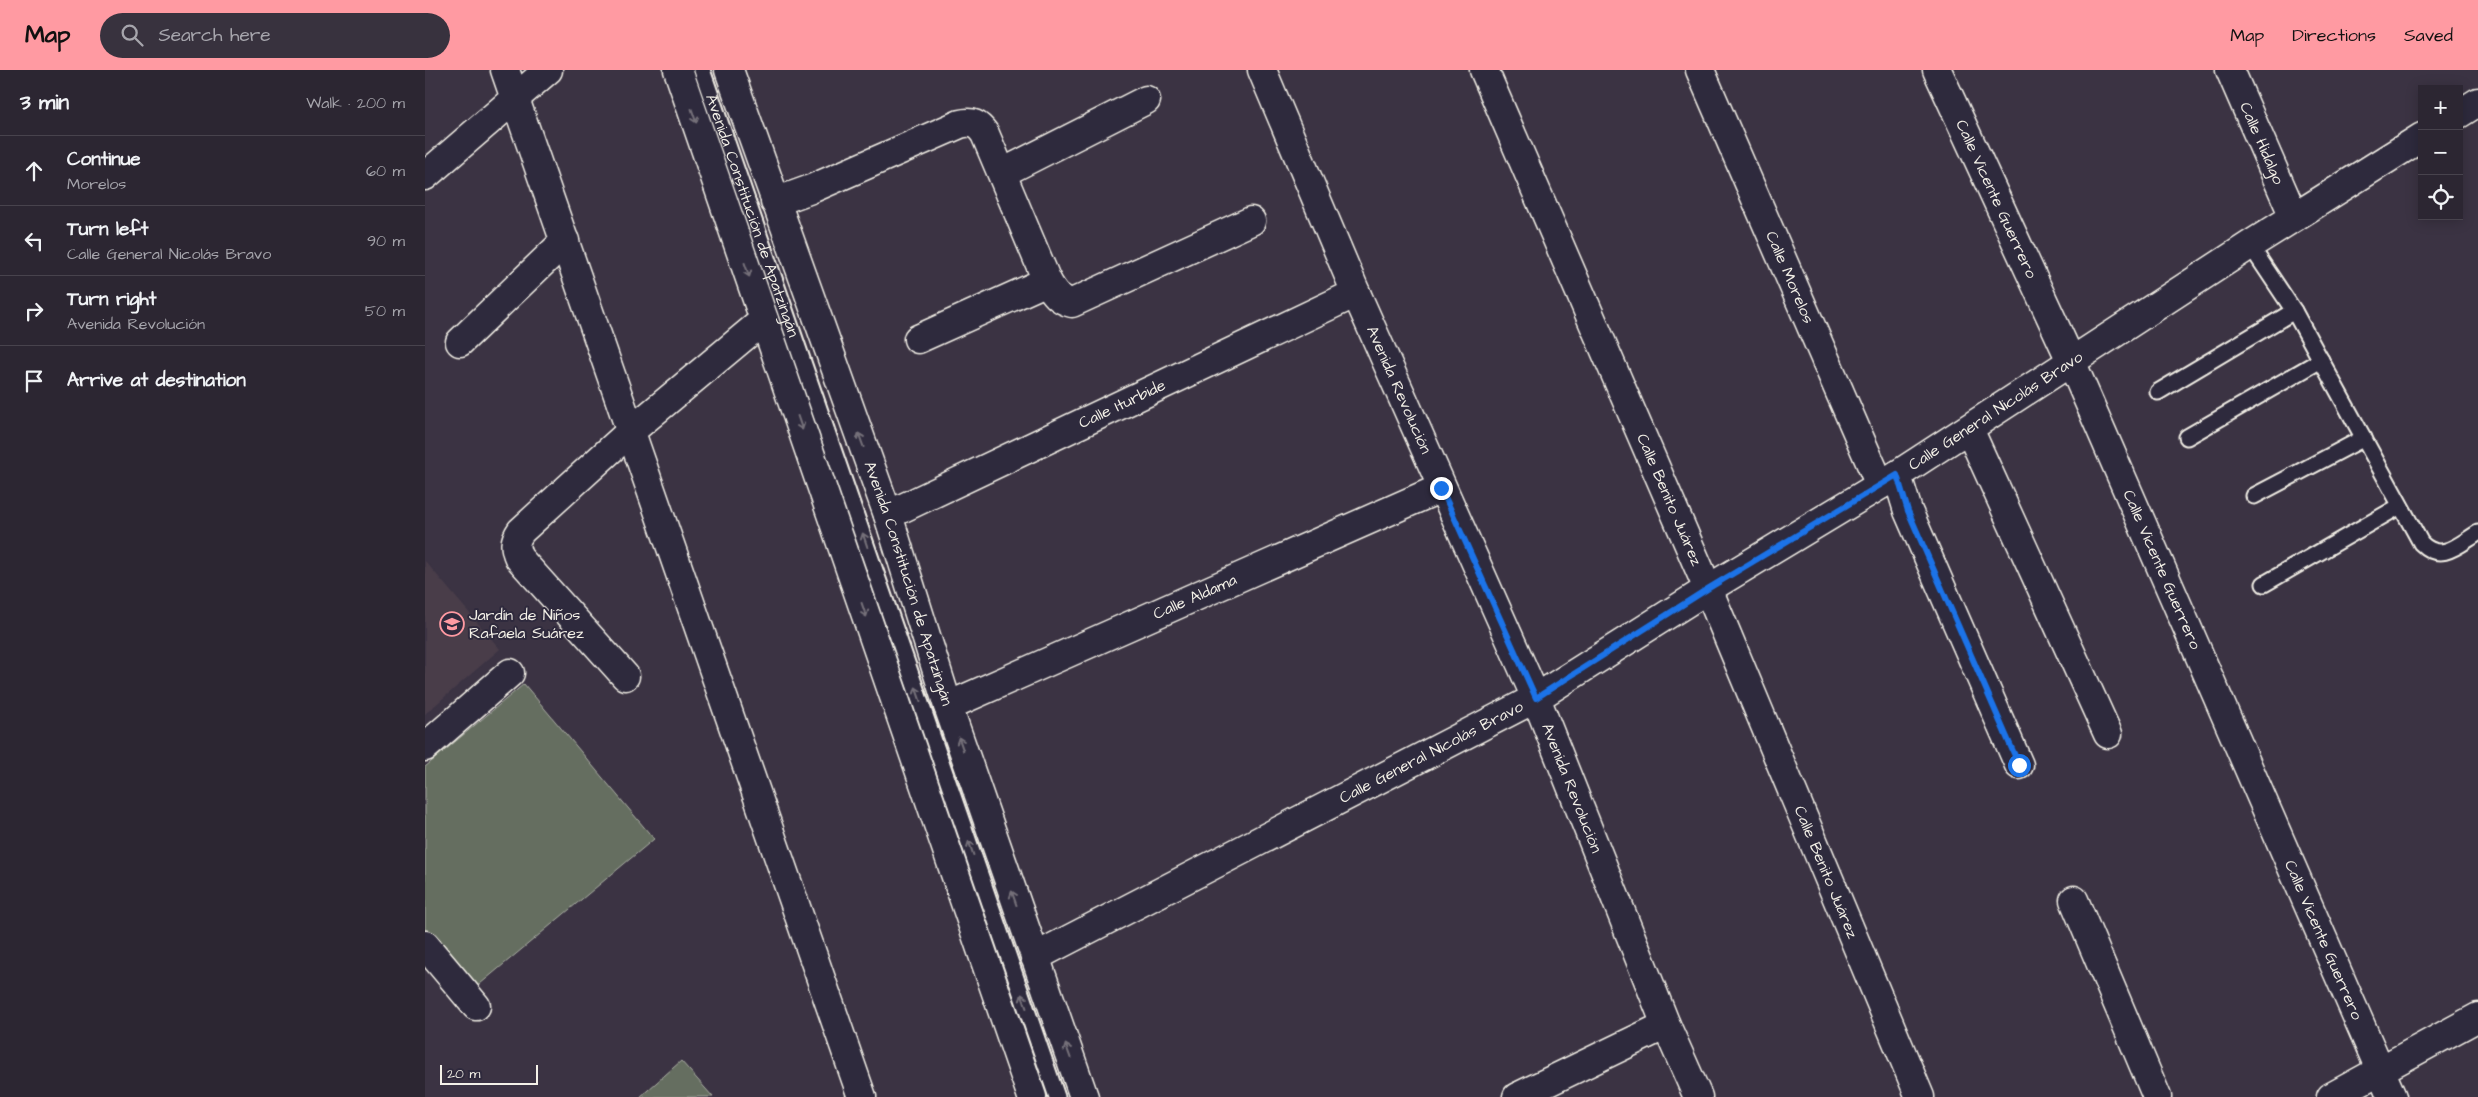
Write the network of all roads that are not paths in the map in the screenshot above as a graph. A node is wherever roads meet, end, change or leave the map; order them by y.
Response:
1 (505, 70) edge
2 (548, 70) edge
3 (678, 70) edge
4 (702, 70) edge
5 (729, 70) edge
6 (1262, 70) edge
7 (1484, 70) edge
8 (1700, 70) edge
9 (1937, 70) edge
10 (2230, 70) edge
11 (515, 98) junction
12 (1146, 100) dead end
13 (2478, 102) edge
14 (2463, 111) edge
15 (2418, 140) edge
16 (1002, 173) junction
17 (425, 176) edge
18 (775, 202) junction
19 (2294, 217) junction
20 (1251, 221) dead end
21 (565, 241) junction
22 (2250, 245) junction
23 (1047, 282) junction
24 (1356, 293) junction
25 (2294, 311) junction
26 (764, 320) junction
27 (918, 338) dead end
28 (461, 342) dead end
29 (2071, 360) junction
30 (2321, 360) junction
31 (2158, 392) dead end
32 (1969, 429) junction
33 (631, 431) junction
34 (2187, 437) dead end
35 (2364, 438) junction
36 (1889, 480) junction
37 (1441, 488) junction
38 (2254, 496) dead end
39 (2400, 506) junction
40 (888, 515) junction
41 (2478, 533) edge
42 (2264, 584) dead end
43 (1709, 588) junction
44 (510, 673) dead end
45 (625, 676) dead end
46 (1536, 698) junction
47 (948, 706) junction
48 (2109, 734) dead end
49 (425, 747) edge
50 (2019, 765) dead end
51 (2074, 900) dead end
52 (425, 946) edge
53 (1035, 957) junction
54 (476, 1006) dead end
55 (2478, 1018) edge
56 (1666, 1025) junction
57 (2381, 1070) junction
58 (858, 1096) edge
59 (1031, 1097) edge
60 (1057, 1097) edge
61 (1084, 1097) edge
62 (1517, 1097) edge
63 (1698, 1097) edge
64 (1920, 1097) edge
65 (2157, 1097) edge
66 (2331, 1097) edge
67 (2392, 1097) edge

1 - 11 street
2 - 11 street
3 -> 26 street, Avenida Constitución de Apatzingán
60 -> 4 lane, Avenida Constitución de Apatzingán
5 - 18 street, Avenida Constitución de Apatzingán
6 - 24 street, Avenida Revolución
7 - 43 street, Calle Benito Juárez
8 - 36 street, Calle Morelos
9 - 29 street, Calle Vicente Guerrero
10 - 19 street, Calle Hidalgo
11 - 17 street
11 - 21 street
12 - 16 street
13 - 14 street
15 - 19 street, Calle General Nicolás Bravo
16 - 18 street
16 - 23 street
40 -> 18 street, Avenida Constitución de Apatzingán
19 - 22 street, Calle General Nicolás Bravo
20 - 23 street
21 - 28 street
21 - 33 street
22 - 25 lane
22 - 29 street, Calle General Nicolás Bravo
23 - 27 street
24 - 37 street, Avenida Revolución
24 - 40 street, Calle Iturbide
25 - 30 lane
25 - 31 lane
26 - 33 street
26 -> 59 street, Avenida Constitución de Apatzingán
29 - 32 street, Calle General Nicolás Bravo
29 - 57 street, Calle Vicente Guerrero
30 - 34 lane
30 - 35 lane
32 - 36 street, Calle General Nicolás Bravo
32 - 48 street
33 - 45 street
33 - 58 street
35 - 38 lane
35 - 39 lane
36 - 43 street, Calle General Nicolás Bravo
36 - 50 street, Calle Morelos
37 - 46 street, Avenida Revolución
37 - 47 street, Calle Aldama
39 - 41 lane
39 - 42 lane
40 - 47 street, Avenida Constitución de Apatzingán
43 - 46 street, Calle General Nicolás Bravo
43 - 64 street, Calle Benito Juárez
44 - 49 street
46 - 53 street, Calle General Nicolás Bravo
46 - 56 street, Avenida Revolución
53 -> 47 street, Avenida Constitución de Apatzingán
51 - 65 street
52 - 54 street
61 -> 53 street, Avenida Constitución de Apatzingán
55 - 57 street
56 - 62 street
56 - 63 street, Avenida Revolución
57 - 66 street
57 - 67 street, Calle Vicente Guerrero

